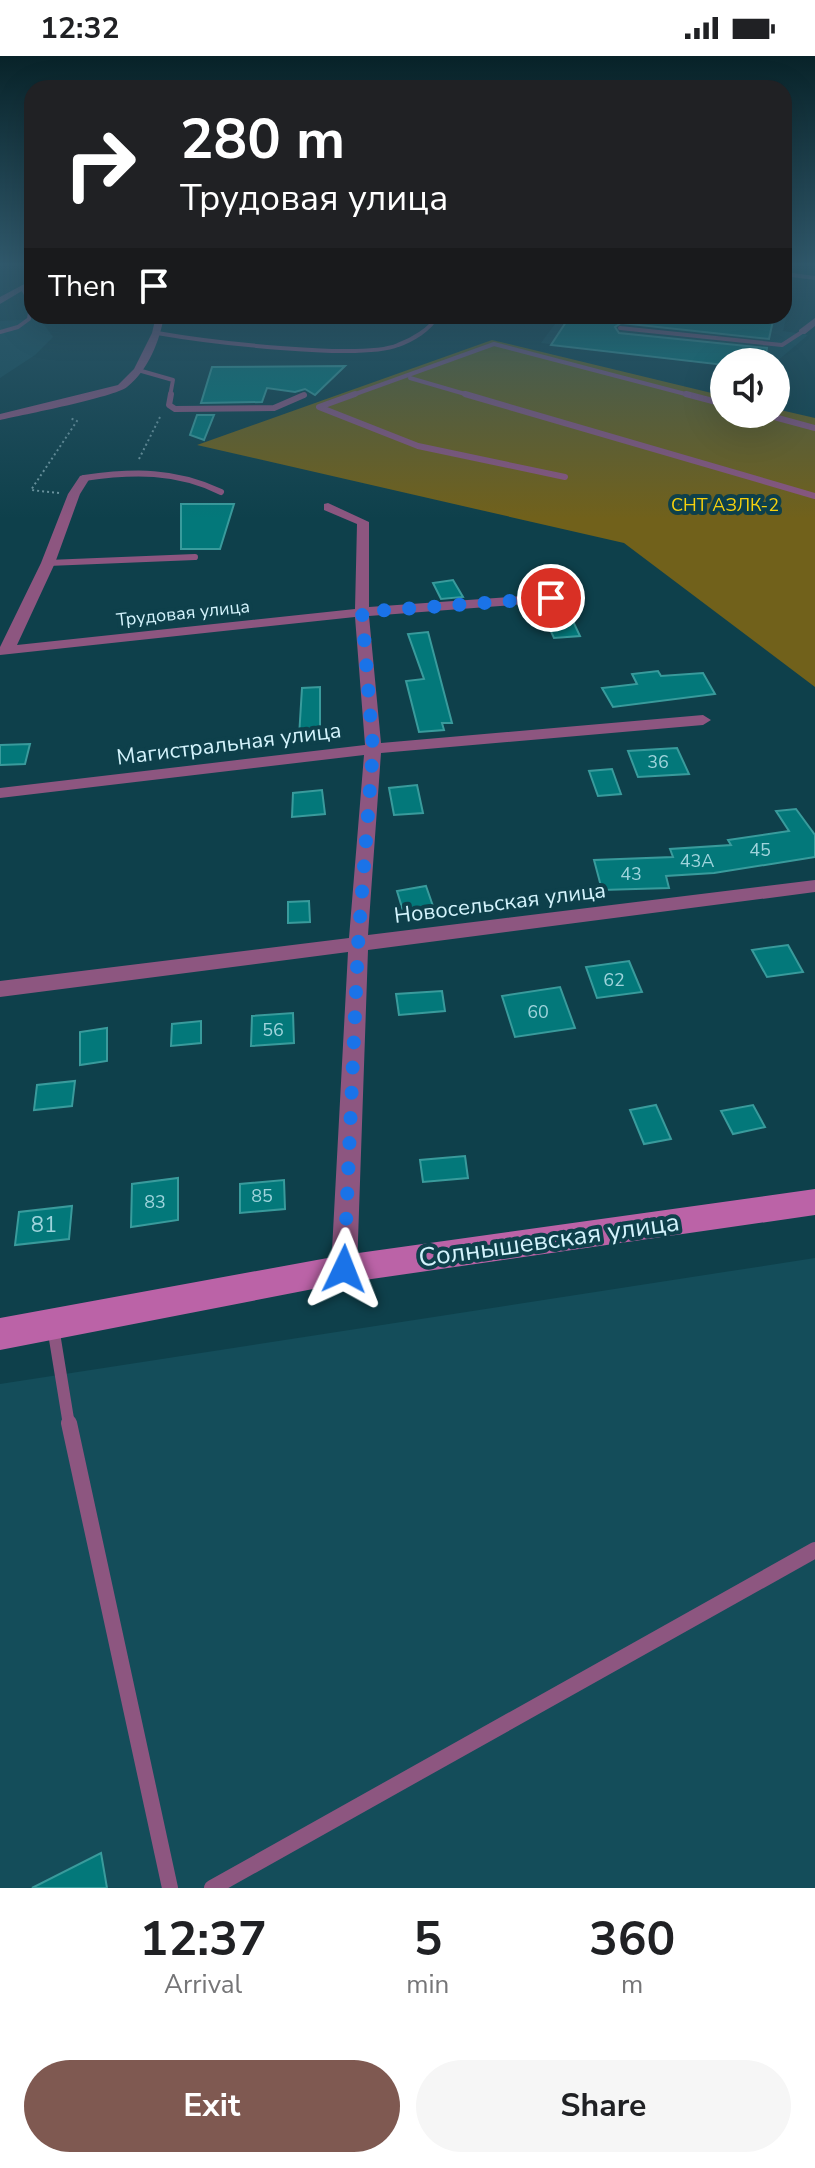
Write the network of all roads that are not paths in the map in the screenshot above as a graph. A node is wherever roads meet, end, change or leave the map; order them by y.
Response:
1 (149, 348) edge
2 (322, 348) edge
3 (378, 348) edge
4 (482, 348) edge
5 (511, 348) edge
6 (138, 370) junction
7 (409, 377) junction
8 (304, 395) dead end
9 (710, 400) edge
10 (0, 417) edge
11 (790, 421) edge
12 (815, 428) edge
13 (565, 477) dead end
14 (84, 478) joint
15 (221, 492) dead end
16 (815, 496) edge
17 (328, 507) dead end
18 (195, 557) dead end
19 (48, 563) junction
20 (551, 598) dead end
21 (362, 612) junction
22 (4, 650) edge
23 (703, 720) dead end
24 (373, 749) junction
25 (0, 793) edge
26 (815, 886) edge
27 (358, 945) junction
28 (0, 989) edge
29 (815, 1202) edge
30 (344, 1269) junction
31 (52, 1325) junction
32 (0, 1334) edge
33 (815, 1550) edge
34 (170, 1888) edge
35 (212, 1888) edge

1 - 6 street
2 - 3 lane
4 - 7 lane
5 - 9 lane
6 - 8 lane
6 - 10 street
7 - 13 lane
7 - 16 lane
11 - 12 lane
14 - 15 lane
14 - 19 street, Трудовая улица
17 - 21 street
18 - 19 lane
19 - 22 street, Трудовая улица
20 - 21 street, Трудовая улица
21 - 22 street, Трудовая улица
21 - 24 street
23 - 24 street, Магистральная улица
24 - 25 street, Магистральная улица
24 - 27 street
26 - 27 street, Новосельская улица
27 - 28 street, Новосельская улица
27 - 30 street
29 - 30 street, Солнышевская улица
30 - 31 street, Солнышевская улица
31 - 32 street, Солнышевская улица
31 - 34 lane
33 - 35 lane

